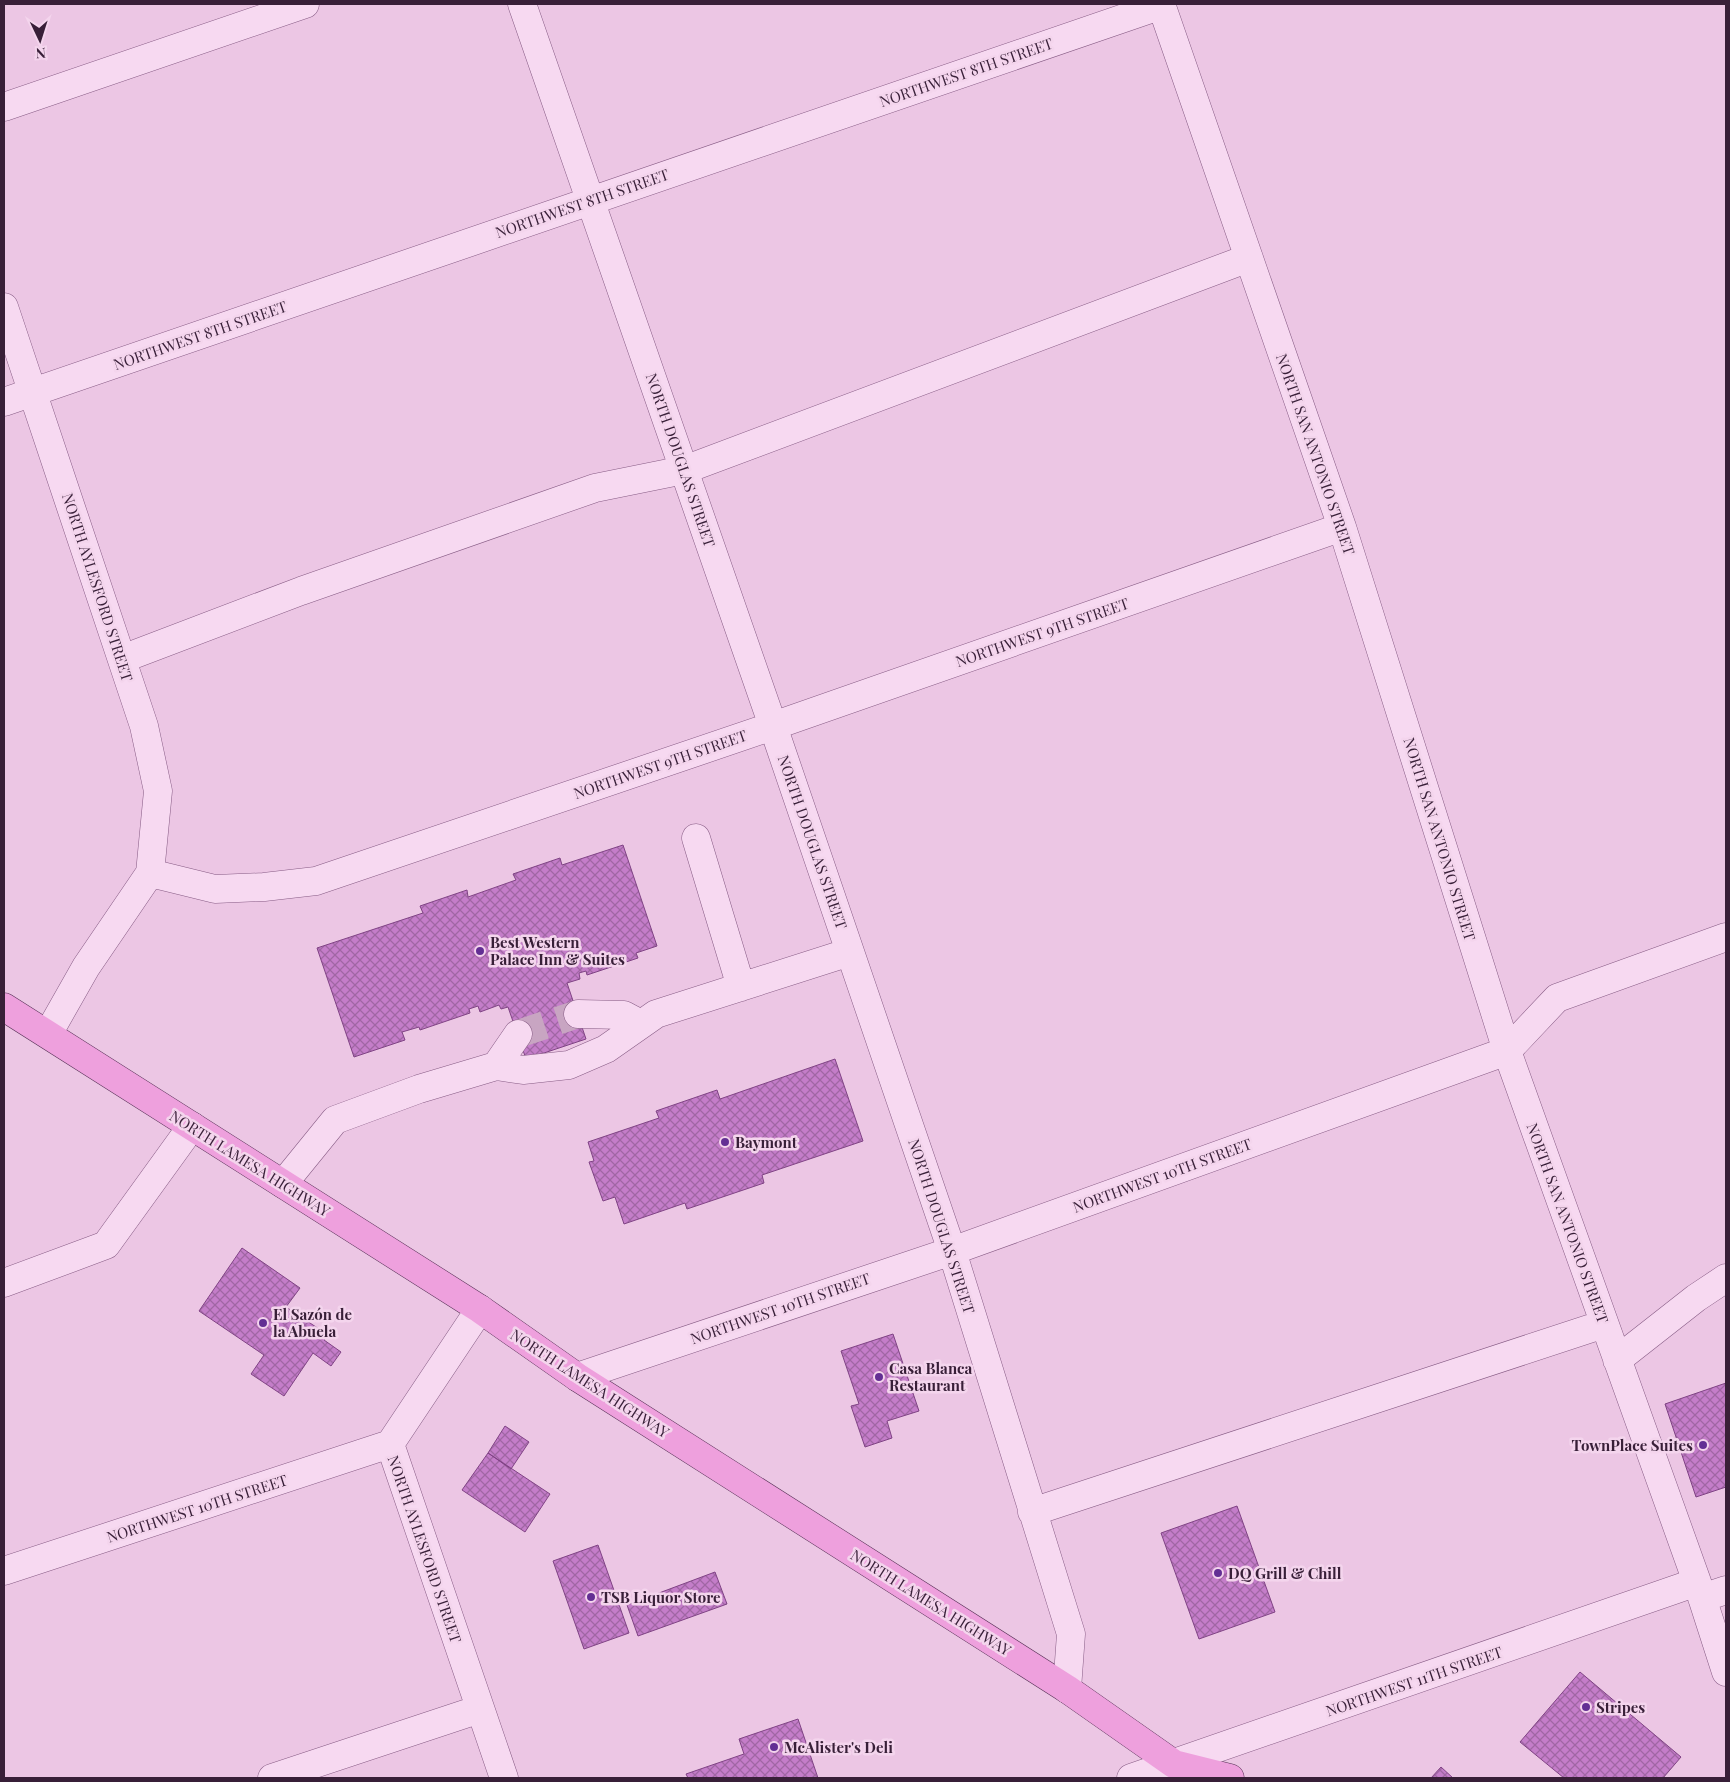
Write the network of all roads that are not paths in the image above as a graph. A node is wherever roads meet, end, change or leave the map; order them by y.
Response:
1 (306, 4) edge
2 (522, 4) edge
3 (1161, 4) edge
4 (4, 107) edge
5 (590, 200) junction
6 (1249, 258) junction
7 (4, 307) edge
8 (33, 392) junction
9 (4, 402) edge
10 (684, 470) junction
11 (1342, 527) junction
12 (122, 659) junction
13 (773, 726) junction
14 (696, 838) dead end
15 (150, 873) junction
16 (1726, 937) edge
17 (850, 952) junction
18 (741, 987) junction
19 (4, 1007) edge
20 (578, 1014) tunnel mouth
21 (641, 1024) junction
22 (48, 1034) junction
23 (518, 1034) tunnel mouth
24 (1507, 1051) junction
25 (496, 1066) junction
26 (192, 1126) junction
27 (283, 1184) junction
28 (952, 1250) junction
29 (1726, 1278) edge
30 (4, 1283) edge
31 (480, 1309) junction
32 (1604, 1324) junction
33 (1617, 1360) junction
34 (577, 1376) junction
35 (390, 1444) junction
36 (1032, 1512) junction
37 (4, 1571) edge
38 (1708, 1590) edge
39 (1726, 1672) edge
40 (1067, 1689) junction
41 (480, 1710) junction
42 (1178, 1771) edge
43 (272, 1778) edge
44 (504, 1778) edge
45 (1132, 1778) edge
46 (1230, 1778) edge

1 - 4 street
2 - 5 street, NORTH DOUGLAS STREET
3 - 5 street, NORTHWEST 8TH STREET
3 - 6 street, NORTH SAN ANTONIO STREET
5 - 8 street, NORTHWEST 8TH STREET
5 - 10 street, NORTH DOUGLAS STREET
6 - 10 street
6 - 11 street, NORTH SAN ANTONIO STREET
7 - 8 street, NORTH AYLESFORD STREET
8 - 9 street, NORTHWEST 8TH STREET
8 - 12 street, NORTH AYLESFORD STREET
10 - 12 street
10 - 13 street, NORTH DOUGLAS STREET
11 - 13 street, NORTHWEST 9TH STREET
11 - 24 street, NORTH SAN ANTONIO STREET
12 - 15 street, NORTH AYLESFORD STREET
13 - 15 street, NORTHWEST 9TH STREET
13 - 17 street, NORTH DOUGLAS STREET
14 - 18 street
15 - 22 street
16 - 24 street, NORTHWEST 10TH STREET
17 - 18 street
17 - 28 street, NORTH DOUGLAS STREET
18 - 21 street
19 - 22 main road, NORTH LAMESA HIGHWAY
20 - 21 street
21 - 25 street
22 - 26 main road, NORTH LAMESA HIGHWAY
23 - 25 street
24 - 28 street, NORTHWEST 10TH STREET
24 - 32 street, NORTH SAN ANTONIO STREET
25 - 27 street
26 - 27 main road, NORTH LAMESA HIGHWAY
26 - 30 street
27 - 31 main road, NORTH LAMESA HIGHWAY
28 - 34 street, NORTHWEST 10TH STREET
28 - 36 street, NORTH DOUGLAS STREET
29 - 33 street
31 - 34 main road, NORTH LAMESA HIGHWAY
31 - 35 street, NORTH AYLESFORD STREET
32 - 33 street, NORTH SAN ANTONIO STREET
32 - 36 street
33 - 38 street, NORTH SAN ANTONIO STREET
34 - 40 main road, NORTH LAMESA HIGHWAY
35 - 37 street, NORTHWEST 10TH STREET
35 - 41 street, NORTH AYLESFORD STREET
36 - 40 street, NORTH DOUGLAS STREET
38 - 39 street, NORTH SAN ANTONIO STREET
38 - 42 street, NORTHWEST 11TH STREET
40 - 42 main road, NORTH LAMESA HIGHWAY
41 - 43 street
41 - 44 street, NORTH AYLESFORD STREET
42 - 45 street, NORTHWEST 11TH STREET
42 - 46 main road, NORTH LAMESA HIGHWAY

